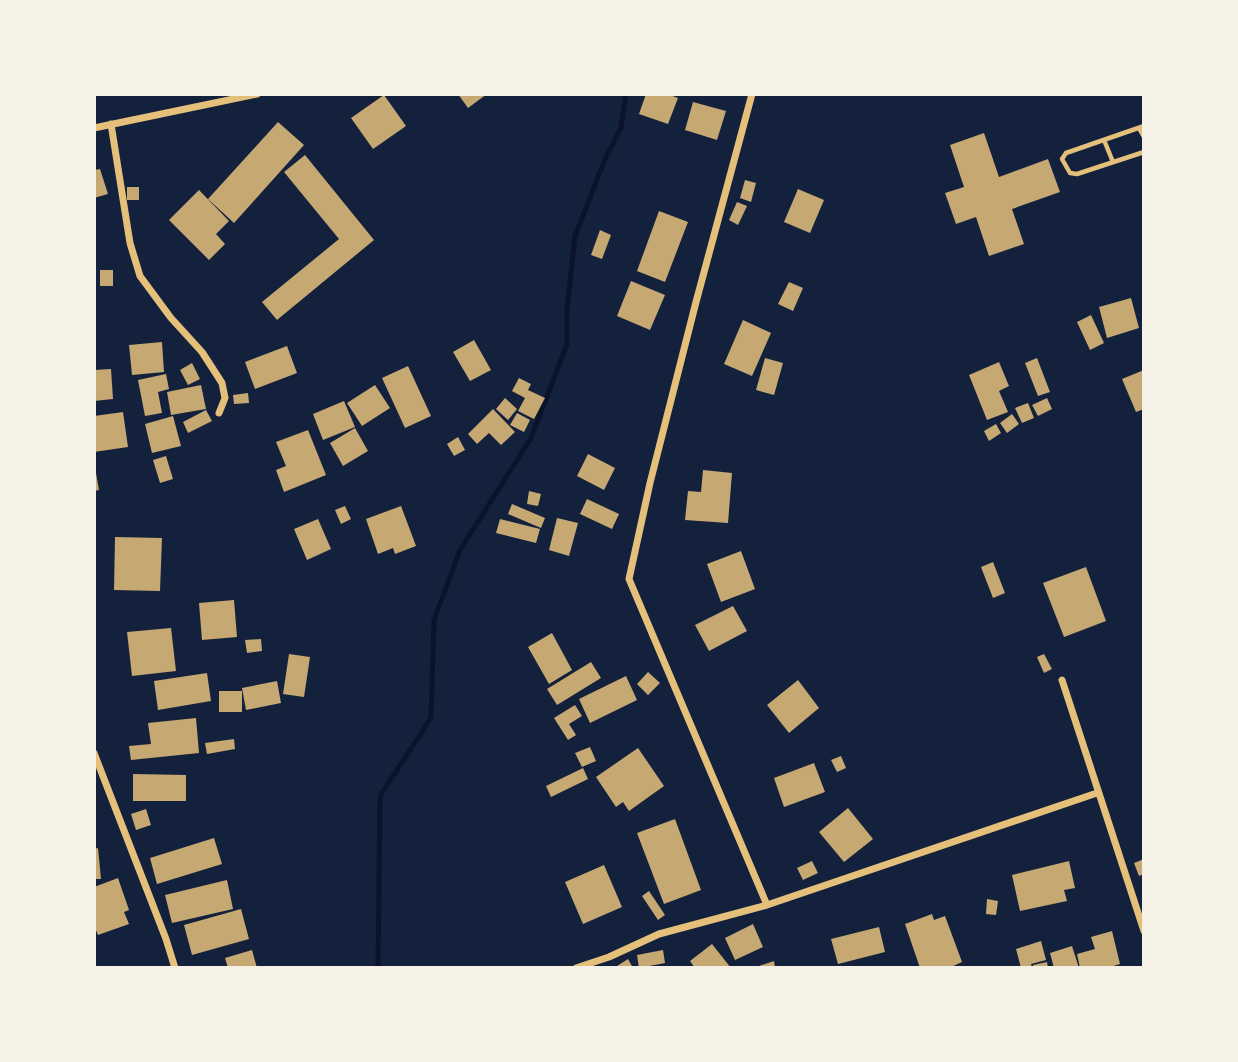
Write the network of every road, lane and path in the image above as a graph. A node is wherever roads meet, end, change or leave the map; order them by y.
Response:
1 (257, 94) edge
2 (752, 94) edge
3 (111, 124) junction
4 (1141, 127) edge
5 (94, 128) edge
6 (1143, 137) edge
7 (1104, 140) junction
8 (1143, 152) edge
9 (1113, 162) junction
10 (219, 413) dead end
11 (1062, 680) dead end
12 (94, 753) edge
13 (1097, 793) junction
14 (767, 905) junction
15 (1143, 931) edge
16 (175, 968) edge
17 (576, 968) edge

1 - 3 street
2 - 14 street
3 - 5 street
3 - 10 street
4 - 6 lane
4 - 7 lane
7 - 9 lane
7 - 9 lane
8 - 9 lane
11 - 13 street
12 - 16 street
13 - 14 street
13 - 15 street
14 - 17 street

